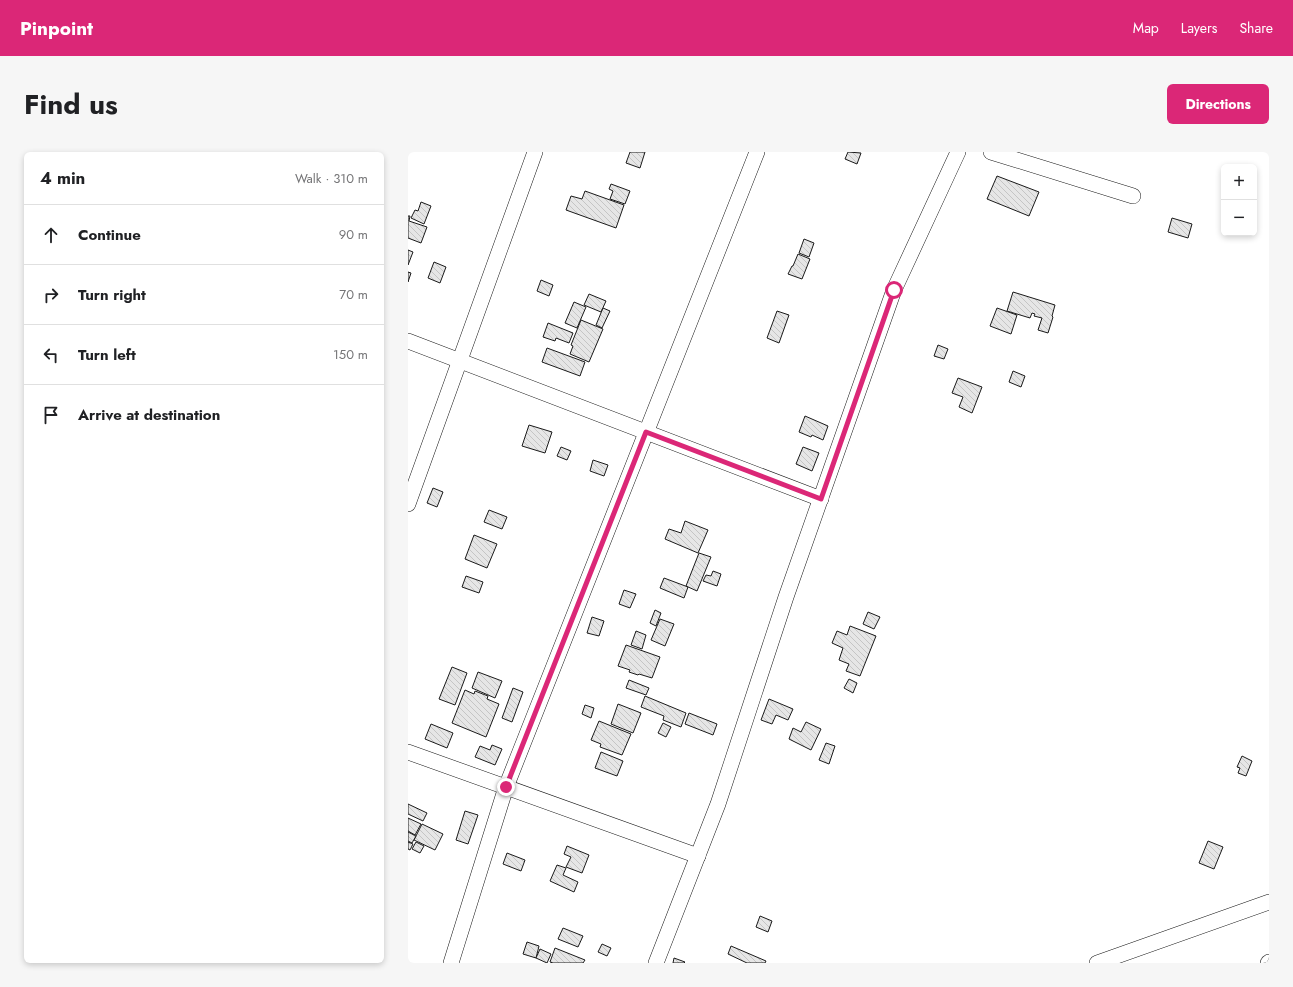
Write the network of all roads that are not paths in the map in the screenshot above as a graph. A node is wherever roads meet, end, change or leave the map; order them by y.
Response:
1 (535, 152) edge
2 (757, 152) edge
3 (958, 152) edge
4 (991, 152) edge
5 (1133, 196) dead end
6 (408, 341) edge
7 (460, 361) junction
8 (646, 432) junction
9 (821, 499) junction
10 (408, 504) edge
11 (408, 752) edge
12 (506, 787) junction
13 (698, 856) junction
14 (1269, 902) edge
15 (451, 963) edge
16 (656, 963) edge
17 (1097, 963) edge

1 - 7 street
2 - 8 street
3 - 9 street
4 - 5 street
6 - 7 street
7 - 8 street
7 - 10 street
8 - 9 street
8 - 12 street
9 - 13 street
11 - 12 street
12 - 13 street
12 - 15 street
13 - 16 street
14 - 17 street

